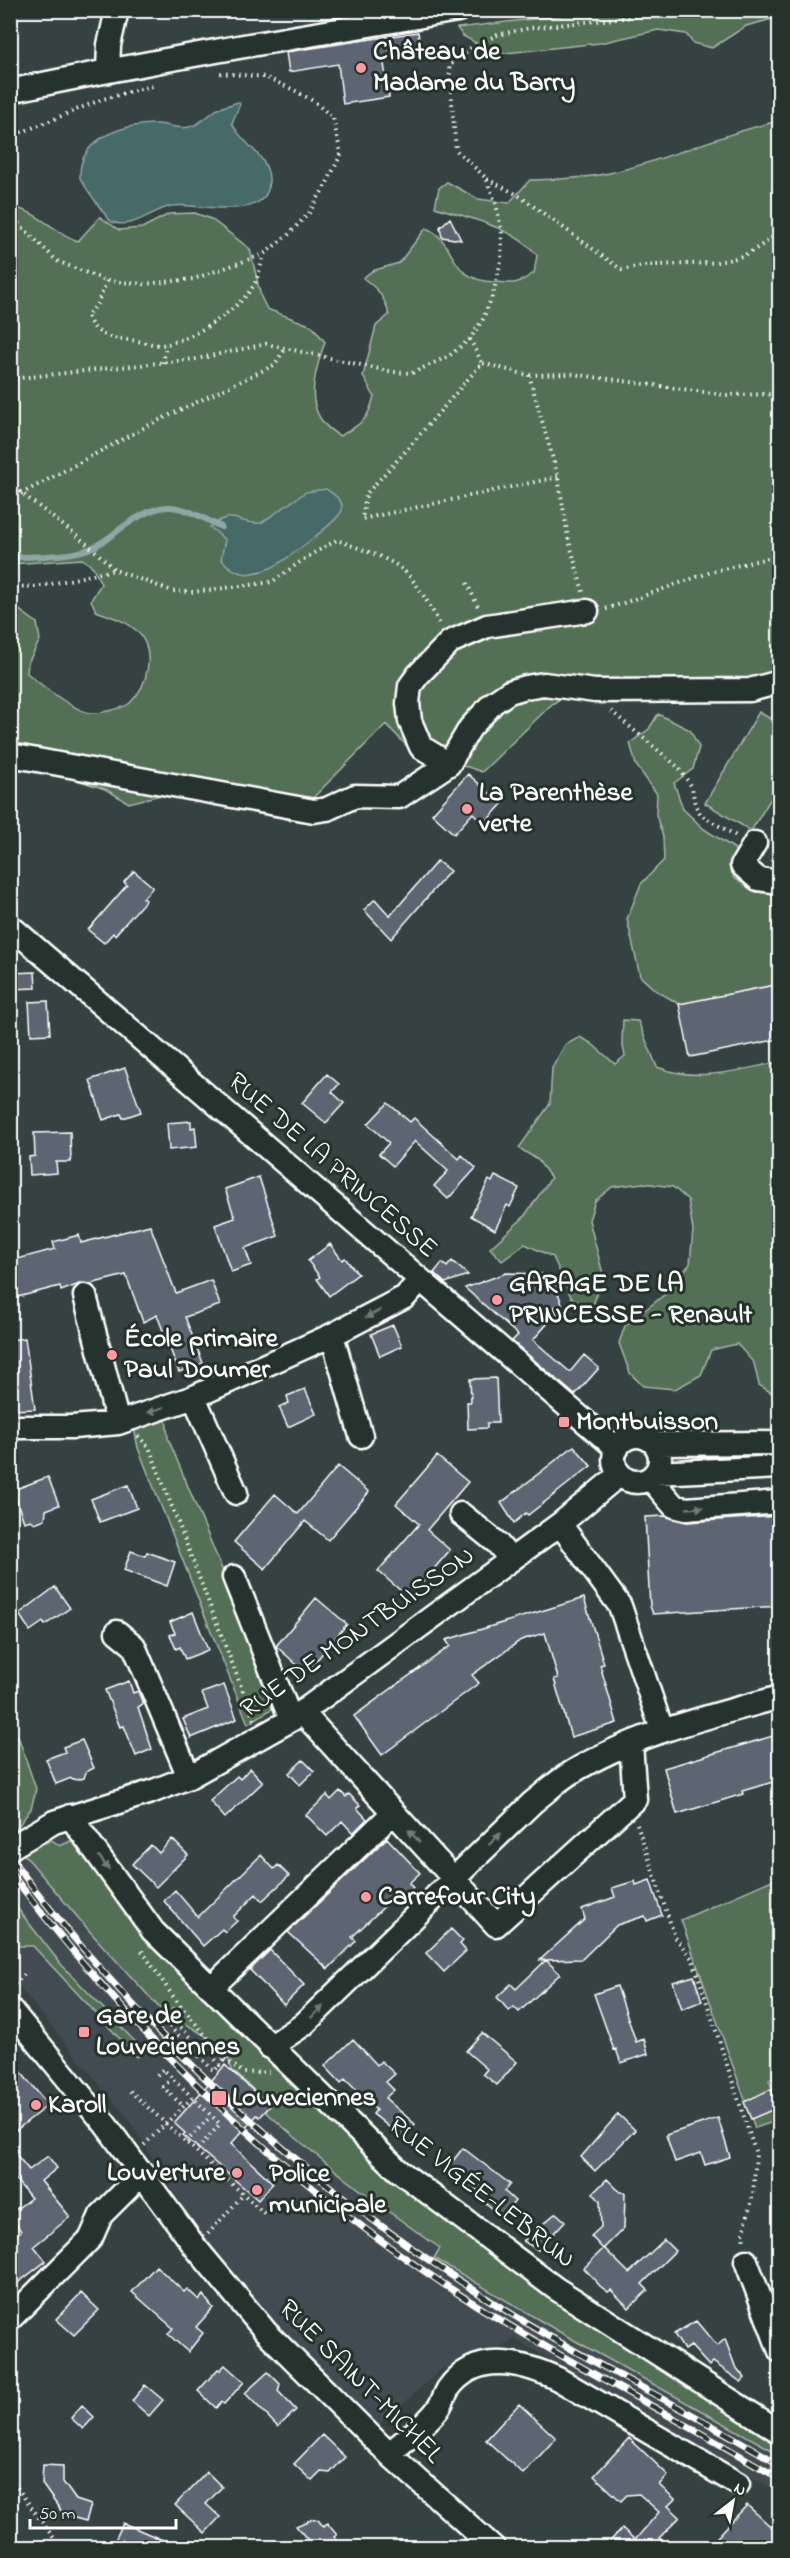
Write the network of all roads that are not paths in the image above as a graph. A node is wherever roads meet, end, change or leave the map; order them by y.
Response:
1 (117, 10) edge
2 (458, 10) edge
3 (108, 70) junction
4 (10, 91) edge
5 (587, 611) road end
6 (780, 682) edge
7 (10, 755) edge
8 (449, 764) junction
9 (755, 843) road end
10 (780, 882) edge
11 (10, 926) edge
12 (420, 1280) junction
13 (85, 1296) dead end
14 (332, 1335) junction
15 (194, 1397) junction
16 (118, 1423) junction
17 (10, 1427) edge
18 (361, 1436) dead end
19 (736, 1443) junction
20 (780, 1443) edge
21 (655, 1444) junction
22 (617, 1449) junction
23 (780, 1467) edge
24 (737, 1469) junction
25 (620, 1474) junction
26 (653, 1475) junction
27 (236, 1493) dead end
28 (780, 1502) edge
29 (461, 1514) dead end
30 (560, 1524) junction
31 (512, 1560) junction
32 (234, 1577) dead end
33 (117, 1632) dead end
34 (780, 1697) edge
35 (297, 1716) junction
36 (662, 1730) junction
37 (631, 1744) junction
38 (189, 1777) junction
39 (393, 1814) junction
40 (70, 1816) junction
41 (10, 1848) edge
42 (453, 1879) junction
43 (211, 1988) junction
44 (10, 2009) edge
45 (270, 2047) junction
46 (137, 2165) junction
47 (746, 2261) road end
48 (10, 2319) edge
49 (780, 2350) edge
50 (780, 2432) edge
51 (389, 2454) junction
52 (738, 2484) dead end
53 (494, 2547) edge

1 - 3 street
2 - 3 street
3 - 4 street
5 - 8 street
6 - 8 street
7 - 8 street
9 - 10 street
11 - 12 street, RUE DE LA PRINCESSE
12 -> 14 street
12 - 22 street, RUE DE LA PRINCESSE
13 - 16 street
14 - 15 street
14 - 18 street
15 -> 16 street
15 - 27 street
16 - 17 street
19 - 20 street
19 - 21 street
19 - 24 street
21 - 22 street
21 - 26 street
22 - 25 street
23 - 24 street
24 - 26 street
25 - 26 street
25 - 30 street, RUE DE MONTBUISSON
26 -> 28 street
29 - 31 street
30 - 31 street, RUE DE MONTBUISSON
30 - 36 street
31 - 35 street, RUE DE MONTBUISSON
32 - 35 street
33 - 38 street
34 - 36 street
35 - 38 street, RUE DE MONTBUISSON
35 - 39 street
36 - 37 street
42 -> 37 street
37 - 42 street
38 - 40 street, RUE DE MONTBUISSON
42 -> 39 street
39 - 43 street
40 - 41 street, RUE DE MONTBUISSON
40 -> 43 street, RUE VIGÉE-LEBRUN
45 -> 42 street
43 - 45 street, RUE VIGÉE-LEBRUN
44 - 46 street, RUE SAINT-MICHEL
45 - 50 street, RUE VIGÉE-LEBRUN
46 - 48 street
46 - 51 street, RUE SAINT-MICHEL
47 - 49 street
51 - 52 street
51 - 53 street, RUE SAINT-MICHEL

